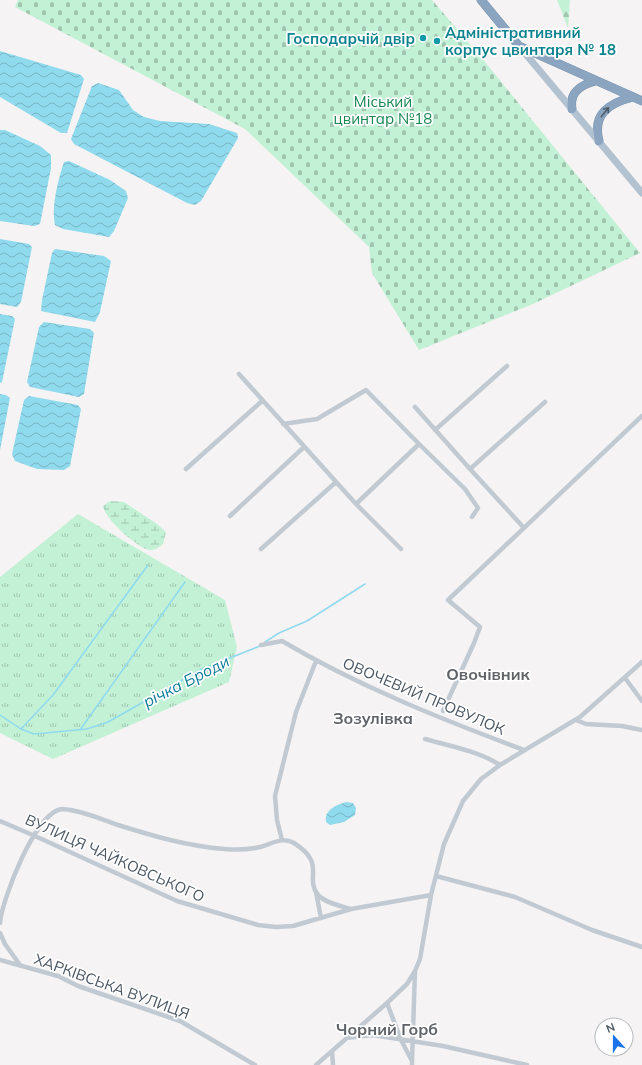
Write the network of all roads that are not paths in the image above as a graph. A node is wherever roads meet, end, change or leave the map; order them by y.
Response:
1 (481, 0) edge
2 (519, 46) junction
3 (596, 81) junction
4 (633, 97) junction
5 (642, 101) edge
6 (572, 109) junction
7 (599, 141) junction
8 (642, 193) edge
9 (507, 366) dead end
10 (239, 374) dead end
11 (262, 401) junction
12 (545, 402) dead end
13 (415, 407) dead end
14 (642, 416) edge
15 (283, 424) junction
16 (435, 430) junction
17 (419, 444) junction
18 (304, 447) junction
19 (186, 469) dead end
20 (470, 469) junction
21 (336, 482) junction
22 (356, 504) junction
23 (230, 516) dead end
24 (472, 518) dead end
25 (524, 528) junction
26 (401, 549) dead end
27 (261, 550) dead end
28 (261, 645) dead end
29 (316, 661) junction
30 (642, 662) edge
31 (625, 678) junction
32 (642, 701) edge
33 (443, 710) dead end
34 (576, 720) junction
35 (642, 730) edge
36 (425, 739) dead end
37 (524, 750) junction
38 (500, 765) junction
39 (0, 821) edge
40 (35, 836) junction
41 (282, 840) junction
42 (436, 876) junction
43 (314, 887) junction
44 (431, 895) junction
45 (351, 909) junction
46 (321, 918) junction
47 (0, 923) edge
48 (0, 933) edge
49 (642, 947) edge
50 (0, 960) edge
51 (20, 965) junction
52 (415, 972) junction
53 (387, 1003) junction
54 (346, 1038) junction
55 (401, 1040) junction
56 (413, 1042) junction
57 (332, 1051) junction
58 (412, 1063) edge
59 (254, 1065) edge
60 (316, 1065) edge
61 (333, 1065) edge
62 (527, 1065) edge

1 - 2 highway
2 - 3 highway
2 - 6 main road
3 - 4 highway
3 - 6 highway
4 - 5 highway
7 -> 4 highway
6 - 7 main road
7 - 8 main road
9 - 16 street
10 - 11 street
11 - 15 street
11 - 19 street
12 - 20 street
13 - 16 street
14 - 25 street
15 - 17 street
15 - 18 street
16 - 20 street
17 - 22 street
17 - 24 street
18 - 21 street
18 - 23 street
20 - 25 street
21 - 22 street
21 - 27 street
22 - 26 street
25 - 33 street
28 - 29 street, ОВОЧЕВИЙ ПРОВУЛОК
29 - 37 street, ОВОЧЕВИЙ ПРОВУЛОК
29 - 41 street
30 - 31 street
31 - 32 street
31 - 34 street
34 - 35 street
34 - 37 street
36 - 38 street
37 - 38 street
38 - 42 street
39 - 40 street, ВУЛИЦЯ ЧАЙКОВСЬКОГО
40 - 41 street
40 - 46 street, ВУЛИЦЯ ЧАЙКОВСЬКОГО
40 - 47 street
41 - 43 street
42 - 44 street
42 - 49 street
43 - 45 street
43 - 46 street
44 - 45 street, ВУЛИЦЯ ЧАЙКОВСЬКОГО
44 - 52 street
45 - 46 street, ВУЛИЦЯ ЧАЙКОВСЬКОГО
48 - 51 street
50 - 51 street, ХАРКІВСЬКА ВУЛИЦЯ
51 - 59 street, ХАРКІВСЬКА ВУЛИЦЯ
52 - 53 street
52 - 56 street
53 - 54 street
53 - 55 street
54 - 55 street
54 - 57 street
55 - 56 street
55 - 58 street
56 - 58 street
56 - 62 street
57 - 60 street
57 - 61 street

